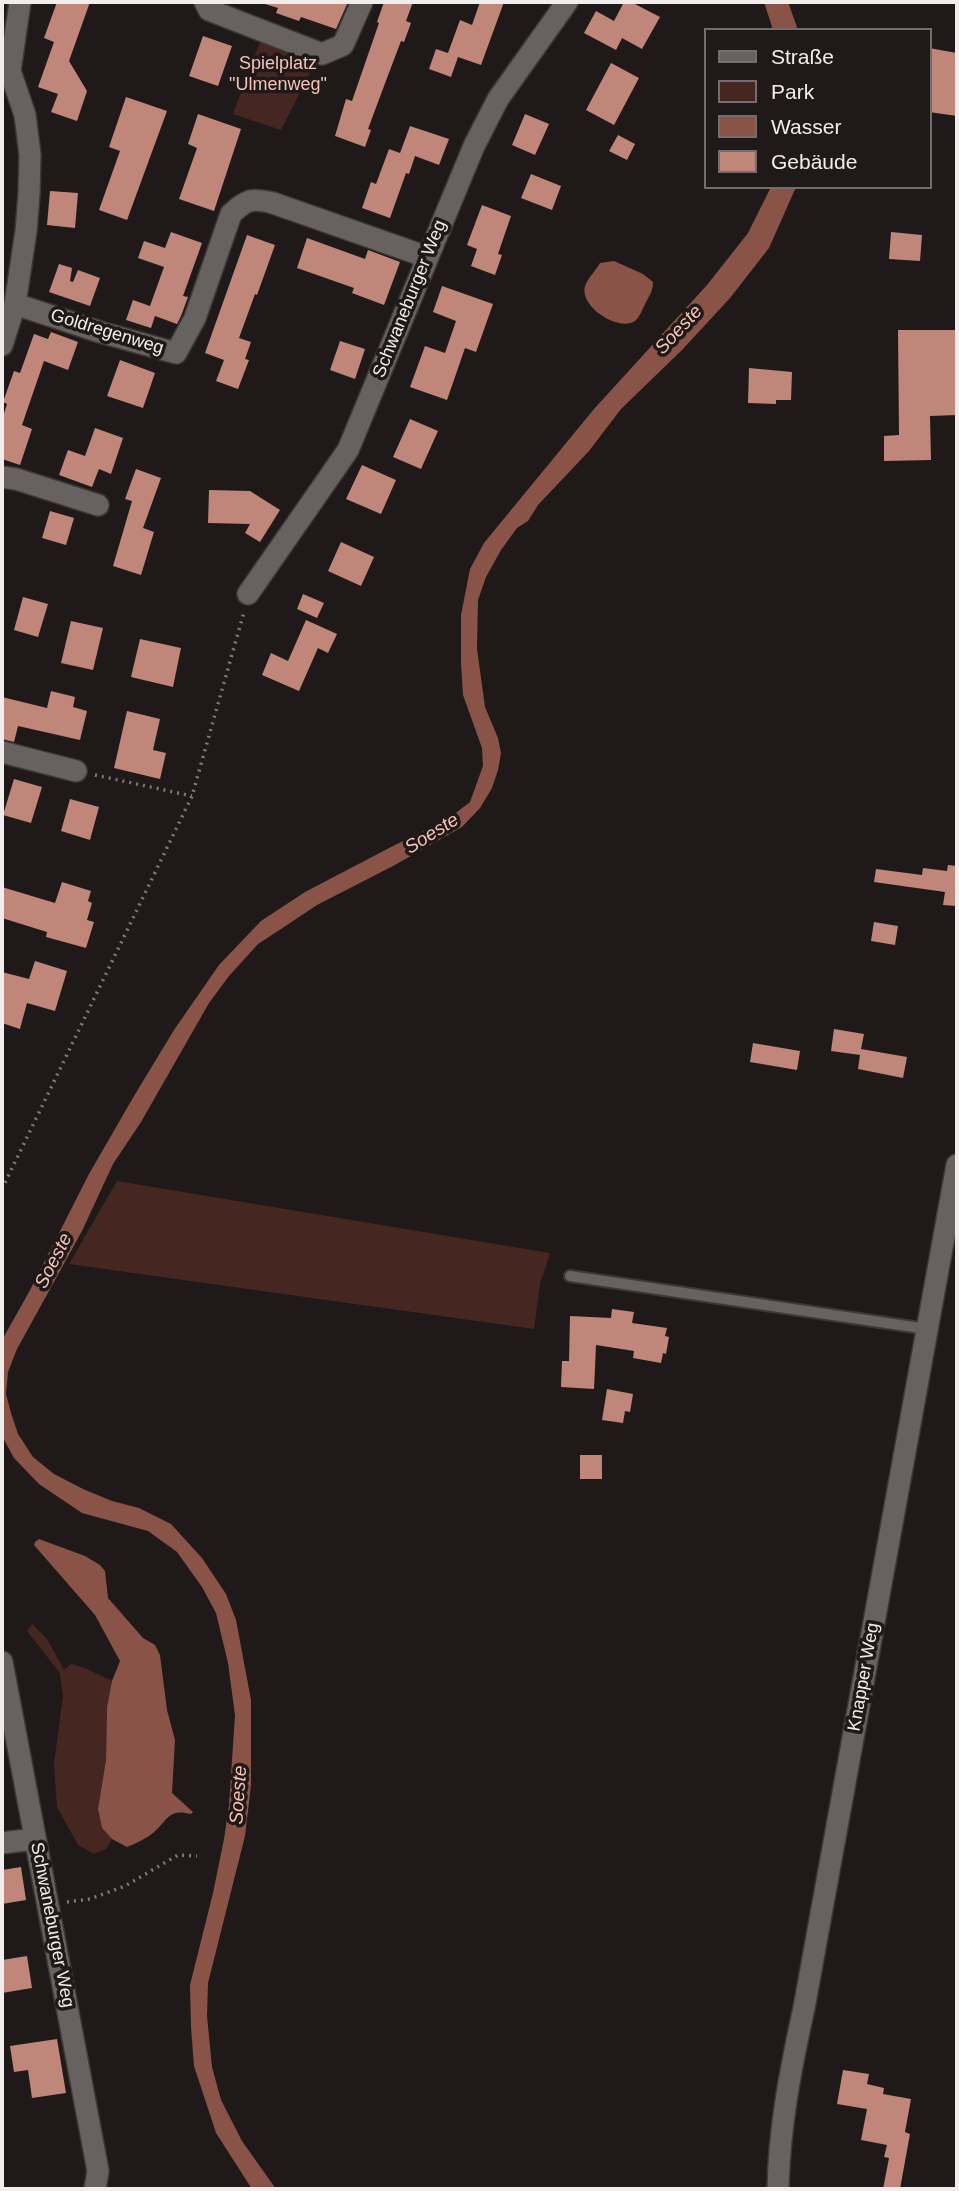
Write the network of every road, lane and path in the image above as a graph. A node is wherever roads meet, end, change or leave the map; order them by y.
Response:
1 (20, 2) edge
2 (205, 2) edge
3 (362, 2) edge
4 (567, 2) edge
5 (6, 70) edge
6 (427, 257) junction
7 (15, 304) junction
8 (2, 345) edge
9 (2, 477) edge
10 (98, 505) dead end
11 (248, 594) joint
12 (2, 752) edge
13 (76, 771) joint
14 (192, 796) junction
15 (957, 1165) edge
16 (2, 1189) edge
17 (570, 1276) dead end
18 (927, 1329) junction
19 (2, 1662) edge
20 (35, 1839) junction
21 (2, 1843) edge
22 (197, 1856) dead end
23 (48, 1905) junction
24 (95, 2189) edge
25 (778, 2189) edge

1 - 5 street
2 - 3 street
4 - 6 street, Schwaneburger Weg
5 - 7 street
6 - 7 street, Goldregenweg
6 - 11 street, Schwaneburger Weg
7 - 8 street
9 - 10 street
11 - 14 path
12 - 13 street
13 - 14 path
14 - 16 path
15 - 18 street, Knapper Weg
17 - 18 lane
18 - 25 street, Knapper Weg
19 - 20 street, Schwaneburger Weg
20 - 21 street
20 - 23 street, Schwaneburger Weg
22 - 23 path
23 - 24 street, Schwaneburger Weg

